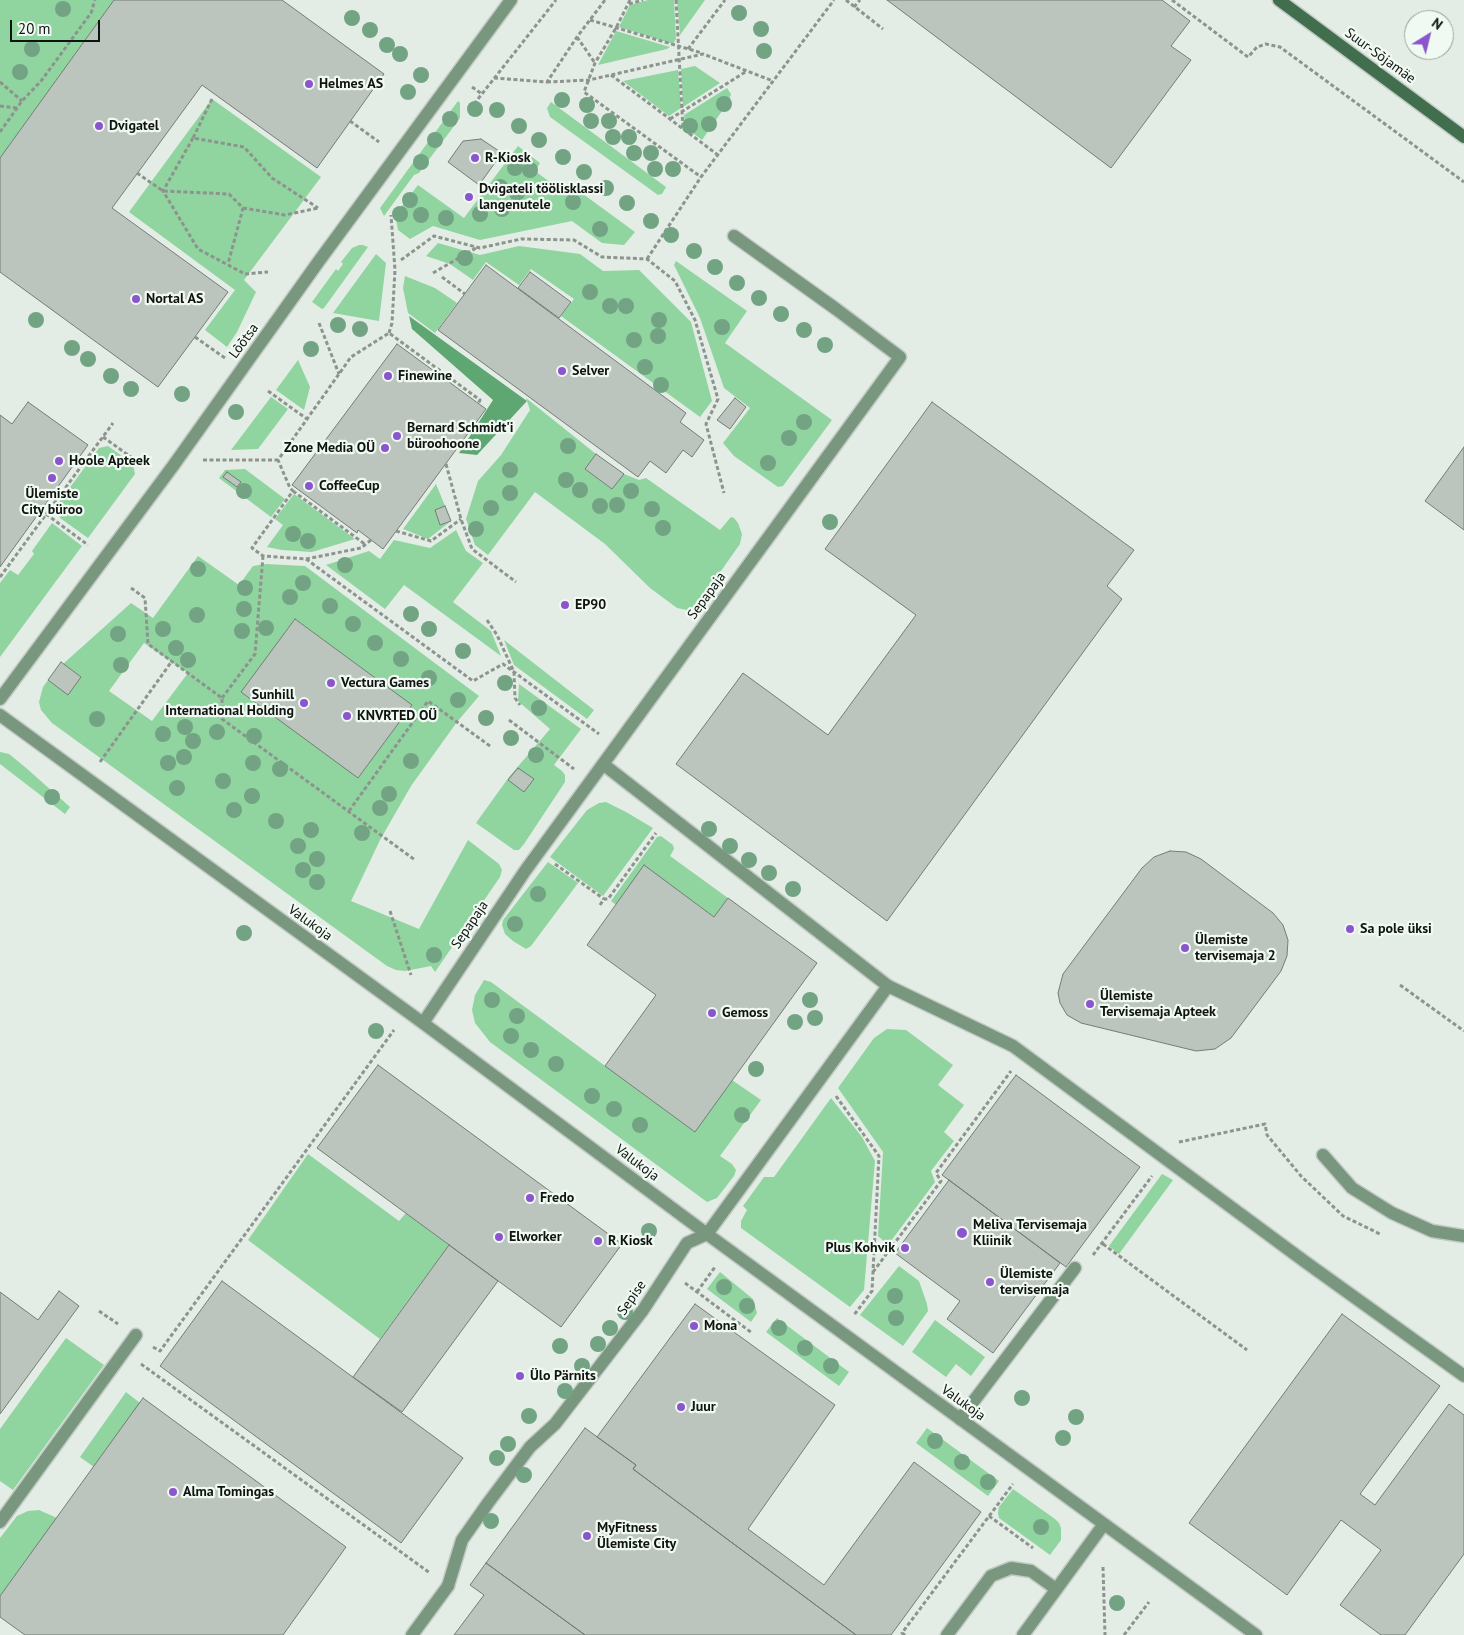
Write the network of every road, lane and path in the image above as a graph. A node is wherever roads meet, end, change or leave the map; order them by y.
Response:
1 (95, 0) edge
2 (510, 0) edge
3 (556, 0) edge
4 (605, 0) edge
5 (643, 0) edge
6 (676, 0) edge
7 (725, 0) edge
8 (834, 0) edge
9 (846, 0) edge
10 (860, 0) edge
11 (1172, 0) edge
12 (1279, 0) edge
13 (629, 2) edge
14 (854, 7) junction
15 (590, 20) junction
16 (616, 28) junction
17 (883, 29) dead end
18 (577, 37) junction
19 (678, 47) junction
20 (688, 49) junction
21 (703, 54) junction
22 (679, 59) junction
23 (595, 63) junction
24 (748, 71) junction
25 (611, 75) junction
26 (494, 78) junction
27 (589, 80) junction
28 (774, 81) junction
29 (0, 82) edge
30 (547, 82) junction
31 (470, 85) dead end
32 (482, 94) junction
33 (212, 99) dead end
34 (22, 101) junction
35 (474, 104) dead end
36 (0, 106) edge
37 (17, 108) junction
38 (682, 112) junction
39 (670, 119) junction
40 (350, 122) dead end
41 (683, 129) junction
42 (0, 132) edge
43 (1464, 137) edge
44 (194, 138) junction
45 (379, 142) dead end
46 (718, 155) junction
47 (137, 174) dead end
48 (701, 177) junction
49 (1464, 182) edge
50 (163, 191) junction
51 (243, 208) junction
52 (391, 215) dead end
53 (734, 236) dead end
54 (476, 247) junction
55 (647, 259) junction
56 (401, 260) dead end
57 (228, 264) junction
58 (268, 272) dead end
59 (432, 273) dead end
60 (442, 276) dead end
61 (464, 294) dead end
62 (319, 323) dead end
63 (389, 333) junction
64 (195, 337) dead end
65 (225, 358) dead end
66 (339, 374) junction
67 (268, 391) dead end
68 (478, 404) dead end
69 (307, 419) junction
70 (113, 423) dead end
71 (103, 437) junction
72 (218, 460) dead end
73 (278, 460) junction
74 (446, 464) dead end
75 (145, 468) dead end
76 (293, 491) junction
77 (724, 493) dead end
78 (46, 514) junction
79 (462, 519) junction
80 (396, 532) dead end
81 (371, 540) dead end
82 (89, 545) dead end
83 (366, 545) junction
84 (262, 556) junction
85 (306, 559) junction
86 (0, 576) edge
87 (516, 582) dead end
88 (131, 588) dead end
89 (487, 620) dead end
90 (172, 661) junction
91 (514, 672) junction
92 (222, 698) junction
93 (0, 699) edge
94 (520, 705) dead end
95 (0, 715) edge
96 (509, 720) dead end
97 (490, 746) dead end
98 (616, 747) junction
99 (559, 758) dead end
100 (603, 764) junction
101 (88, 779) junction
102 (349, 811) junction
103 (668, 815) junction
104 (538, 852) junction
105 (415, 860) dead end
106 (604, 899) junction
107 (600, 904) dead end
108 (390, 911) dead end
109 (411, 975) dead end
110 (1400, 984) dead end
111 (888, 986) junction
112 (423, 1023) junction
113 (394, 1030) dead end
114 (1464, 1031) edge
115 (1024, 1053) junction
116 (822, 1077) junction
117 (1323, 1155) dead end
118 (1166, 1158) junction
119 (707, 1234) junction
120 (1464, 1236) edge
121 (1387, 1237) dead end
122 (1102, 1244) junction
123 (717, 1264) dead end
124 (1075, 1268) joint
125 (668, 1271) junction
126 (873, 1272) junction
127 (697, 1292) junction
128 (99, 1311) dead end
129 (854, 1315) dead end
130 (752, 1334) dead end
131 (139, 1338) junction
132 (1247, 1350) dead end
133 (1464, 1376) edge
134 (960, 1419) junction
135 (1013, 1483) dead end
136 (988, 1516) junction
137 (0, 1522) edge
138 (1104, 1524) junction
139 (1036, 1550) dead end
140 (1103, 1568) dead end
141 (448, 1586) junction
142 (1056, 1589) junction
143 (1149, 1602) dead end
144 (412, 1635) edge
145 (905, 1635) edge
146 (947, 1635) edge
147 (1023, 1635) edge
148 (1106, 1635) edge
149 (1124, 1635) edge
150 (1256, 1635) edge

1 - 34 path
2 - 93 street, Lõõtsa
3 - 26 path
4 - 15 path
5 - 13 path
6 - 19 path
7 - 20 path
8 - 28 path
9 - 14 path
10 - 14 path
11 - 49 path
12 - 43 main road, Suur-Sõjamäe
13 - 16 path
14 - 17 path
15 - 16 path
15 - 18 path
16 - 19 path
16 - 23 path
18 - 23 path
18 - 30 path
19 - 20 path
19 - 22 path
20 - 21 path
21 - 22 path
21 - 24 path
22 - 25 path
22 - 38 path
23 - 27 path
24 - 28 path
24 - 38 path
25 - 27 path
25 - 39 path
26 - 30 path
26 - 32 path
27 - 30 path
27 - 48 path
28 - 46 path
29 - 34 path
31 - 32 path
32 - 35 path
33 - 44 path
34 - 37 path
36 - 37 path
37 - 42 path
38 - 39 path
38 - 41 path
39 - 41 path
40 - 45 path
41 - 46 path
44 - 50 path
44 - 51 path
46 - 48 path
47 - 50 path
48 - 55 path
50 - 51 path
50 - 57 path
51 - 57 path
52 - 63 path
53 - 98 street, Sepapaja
54 - 55 path
54 - 56 path
54 - 59 path
55 - 77 path
57 - 58 path
60 - 61 path
62 - 66 path
63 - 66 path
63 - 68 path
64 - 65 path
66 - 69 path
67 - 69 path
69 - 73 path
70 - 71 path
71 - 75 path
71 - 78 path
72 - 73 path
73 - 76 path
74 - 79 path
76 - 83 path
76 - 84 path
78 - 82 path
78 - 86 path
79 - 80 path
79 - 87 path
81 - 83 path
83 - 85 path
84 - 85 path
84 - 92 path
85 - 91 path
88 - 90 path
89 - 91 path
90 - 92 path
90 - 101 path
91 - 94 path
91 - 98 path
92 - 102 path
95 - 101 street, Valukoja
96 - 99 path
97 - 102 path
98 - 100 street, Sepapaja
100 - 103 street
100 - 104 street, Sepapaja
101 - 112 street, Valukoja
102 - 105 path
103 - 106 path
103 - 111 street
104 - 106 path
104 - 112 street, Sepapaja
106 - 107 path
108 - 109 path
110 - 114 path
111 - 115 street
111 - 116 street, Sepise
112 - 119 street, Valukoja
113 - 131 path
115 - 118 street
115 - 126 path
116 - 119 street, Sepise
116 - 126 path
117 - 120 street
118 - 121 path
118 - 122 path
118 - 133 street
119 - 125 street, Sepise
119 - 134 street, Valukoja
122 - 124 path
122 - 132 path
123 - 127 path
124 - 134 street
125 - 127 path
125 - 141 street, Sepise
126 - 129 path
127 - 130 path
128 - 131 path
131 - 137 street
131 - 141 path
134 - 138 street, Valukoja
135 - 136 path
136 - 139 path
136 - 145 path
138 - 142 street
138 - 150 street, Valukoja
140 - 148 path
141 - 144 street, Sepise
142 - 146 street
142 - 147 street
143 - 149 path

